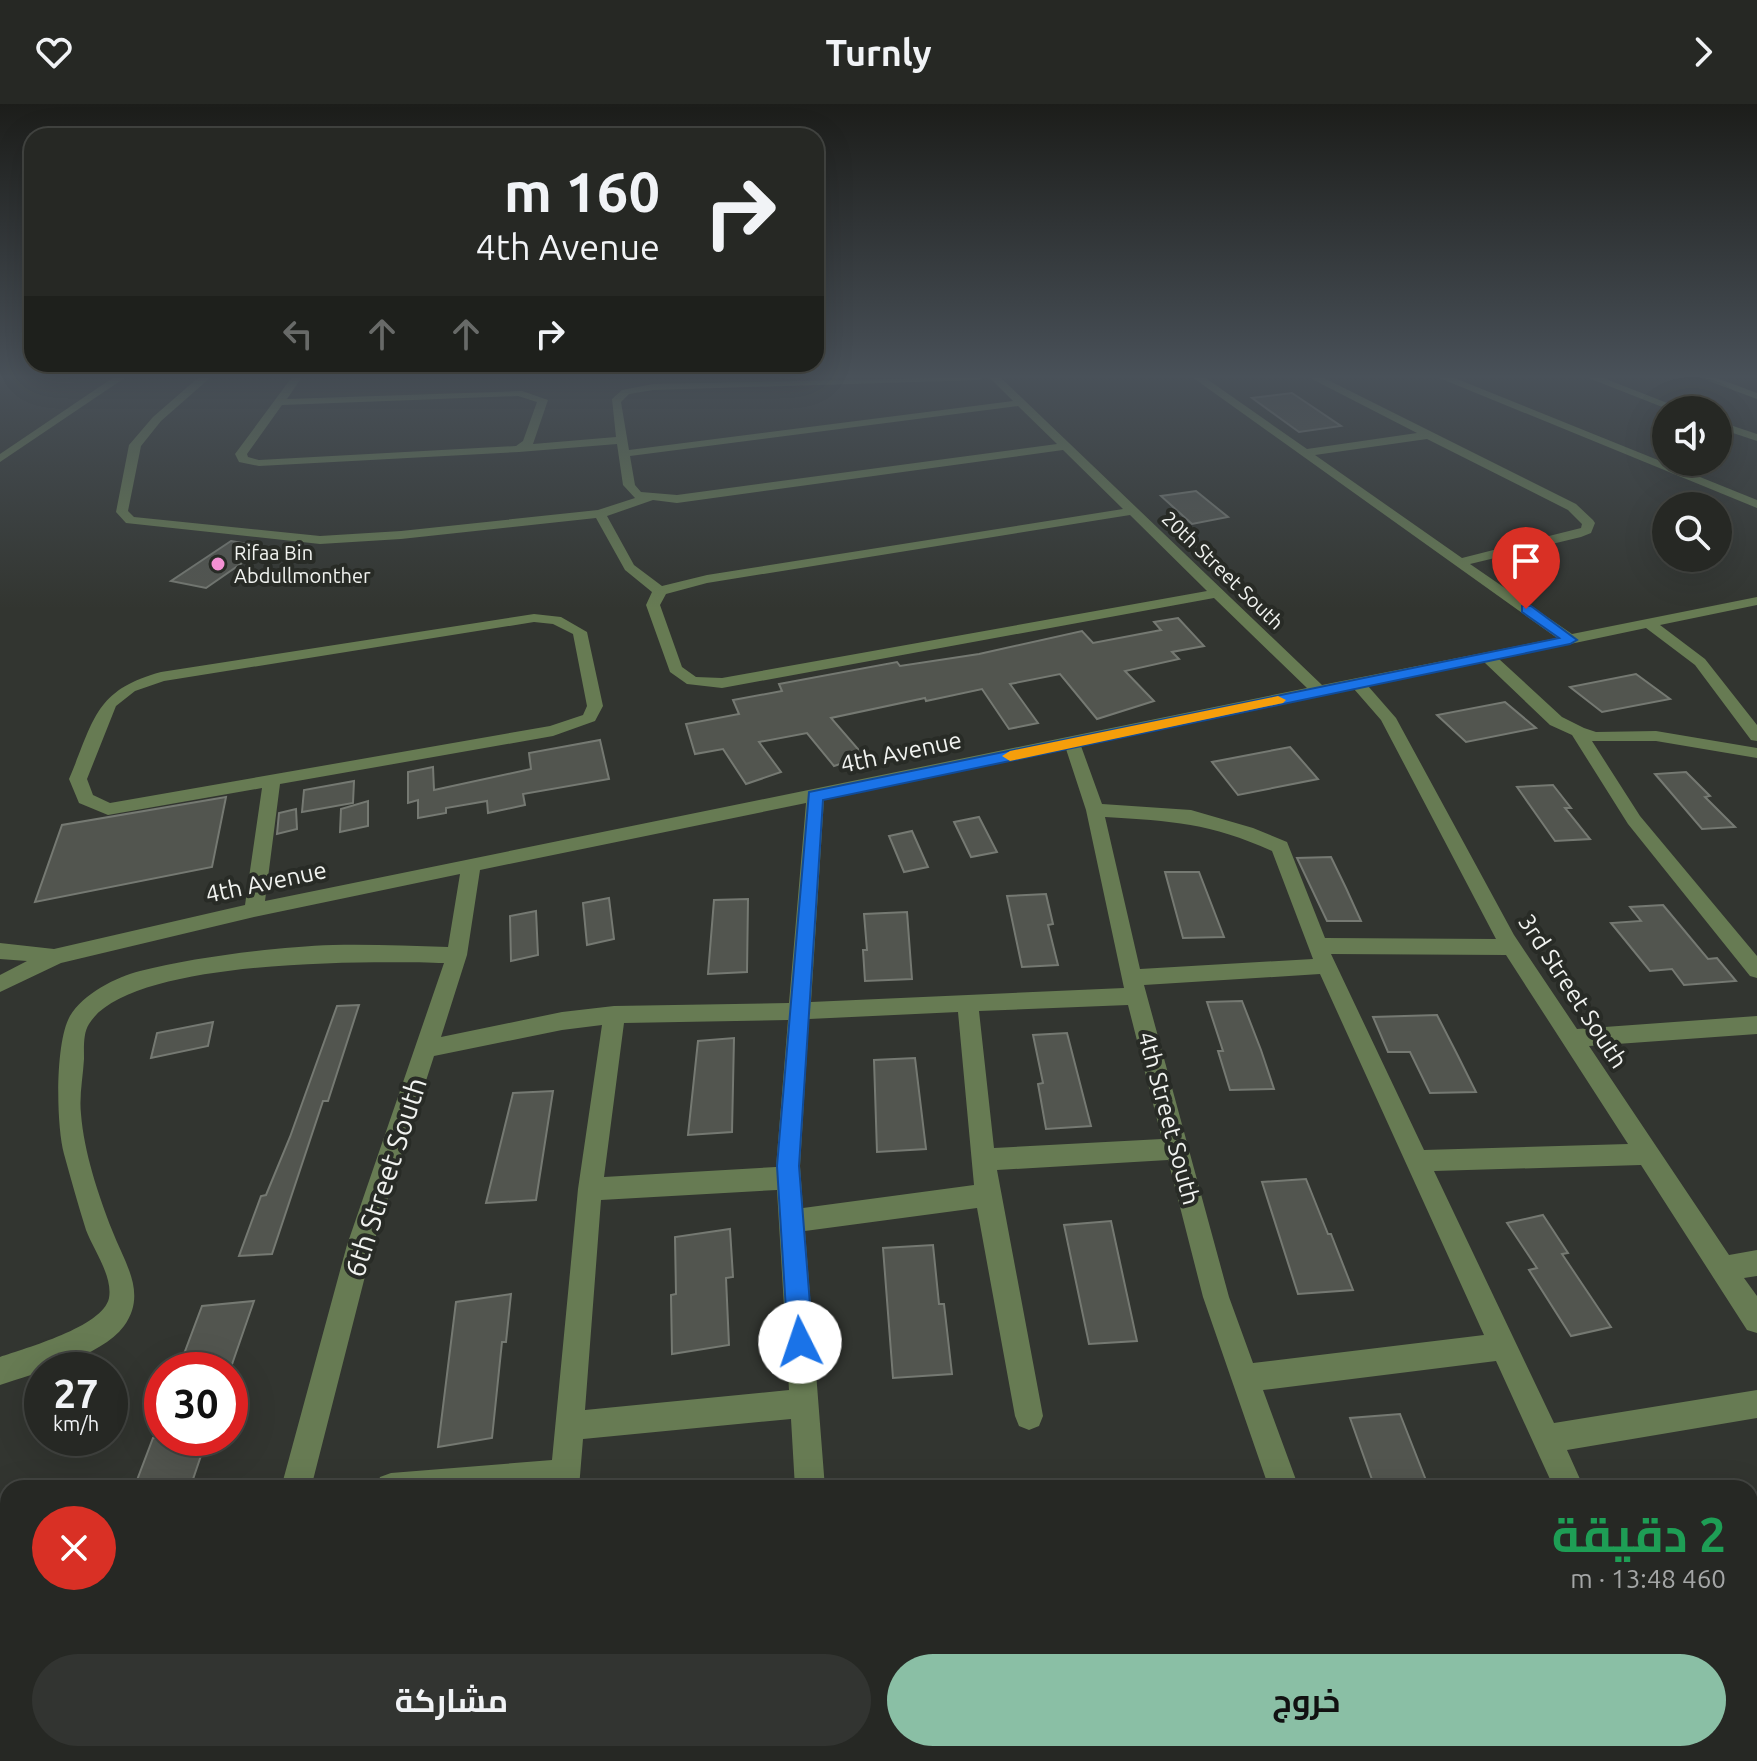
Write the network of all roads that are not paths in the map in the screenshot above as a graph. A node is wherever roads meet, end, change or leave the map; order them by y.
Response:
1 (133, 454) edge
2 (241, 454) edge
3 (426, 454) edge
4 (622, 454) edge
5 (1004, 454) edge
6 (1074, 454) edge
7 (1306, 454) edge
8 (1467, 454) edge
9 (1634, 454) edge
10 (648, 498) junction
11 (1757, 504) edge
12 (1133, 511) junction
13 (600, 514) junction
14 (1460, 562) junction
15 (660, 591) junction
16 (1217, 593) junction
17 (1757, 601) edge
18 (1649, 624) junction
19 (1570, 640) junction
20 (1488, 657) junction
21 (1358, 684) junction
22 (1320, 692) junction
23 (1578, 732) junction
24 (1757, 736) edge
25 (1072, 743) junction
26 (1757, 753) edge
27 (272, 781) junction
28 (815, 796) junction
29 (1095, 810) junction
30 (471, 865) junction
31 (254, 910) junction
32 (1512, 947) junction
33 (0, 951) edge
34 (457, 955) junction
35 (56, 956) junction
36 (1323, 956) junction
37 (1757, 970) edge
38 (0, 984) edge
39 (1134, 987) junction
40 (968, 1004) junction
41 (799, 1011) junction
42 (614, 1015) junction
43 (1757, 1025) edge
44 (1572, 1038) junction
45 (426, 1049) junction
46 (1177, 1149) junction
47 (1649, 1154) junction
48 (984, 1160) junction
49 (1417, 1161) junction
50 (789, 1178) junction
51 (590, 1189) junction
52 (987, 1195) junction
53 (792, 1221) junction
54 (1757, 1263) edge
55 (1724, 1268) junction
56 (1757, 1320) edge
57 (1504, 1346) junction
58 (0, 1371) edge
59 (1245, 1378) junction
60 (805, 1403) junction
61 (1757, 1404) edge
62 (1029, 1416) dead end
63 (569, 1426) junction
64 (1547, 1439) junction
65 (298, 1480) edge
66 (564, 1480) edge
67 (810, 1480) edge
68 (1281, 1480) edge
69 (1565, 1480) edge

1 - 13 street
2 - 3 street
4 - 10 street
5 - 10 street
6 - 12 street, 20th Street South
7 - 14 street
8 - 14 street
9 - 11 street
10 - 13 street
12 - 15 street
12 - 16 street, 20th Street South
13 - 15 street
14 - 19 street
15 - 16 street
16 - 22 street, 20th Street South
17 - 18 street, 4th Avenue
18 - 19 street, 4th Avenue
18 - 24 street
19 - 20 street, 4th Avenue
20 - 21 street, 4th Avenue
20 - 23 street
21 - 22 street, 4th Avenue
21 - 32 street, 3rd Street South
22 - 25 street, 4th Avenue
23 - 26 street
23 - 37 street
25 - 28 street, 4th Avenue
25 - 29 street, 4th Street South
27 - 27 street
27 - 31 street
28 - 30 street, 4th Avenue
28 - 41 street
29 - 36 street
29 - 39 street, 4th Street South
30 - 31 street, 4th Avenue
30 - 34 street, 6th Street South
31 - 35 street, 4th Avenue
32 - 36 street
32 - 44 street, 3rd Street South
33 - 35 street, 4th Avenue
34 - 45 street, 6th Street South
34 - 58 street
35 - 38 street, 4th Avenue
36 - 39 street
36 - 49 street
39 - 40 street
39 - 46 street, 4th Street South
40 - 41 street
40 - 48 street
41 - 42 street
41 - 50 street
42 - 45 street
42 - 51 street
43 - 44 street
44 - 47 street, 3rd Street South
45 - 65 street, 6th Street South
46 - 48 street
46 - 59 street, 4th Street South
47 - 49 street
47 - 55 street, 3rd Street South
48 - 52 street
49 - 57 street
50 - 51 street
50 - 53 street
51 - 63 street
52 - 53 street
52 - 62 street
53 - 60 street
54 - 55 street
55 - 56 street, 3rd Street South
57 - 59 street
57 - 64 street
59 - 68 street, 4th Street South
60 - 63 street
60 - 67 street
61 - 64 street
63 - 66 street
64 - 69 street

